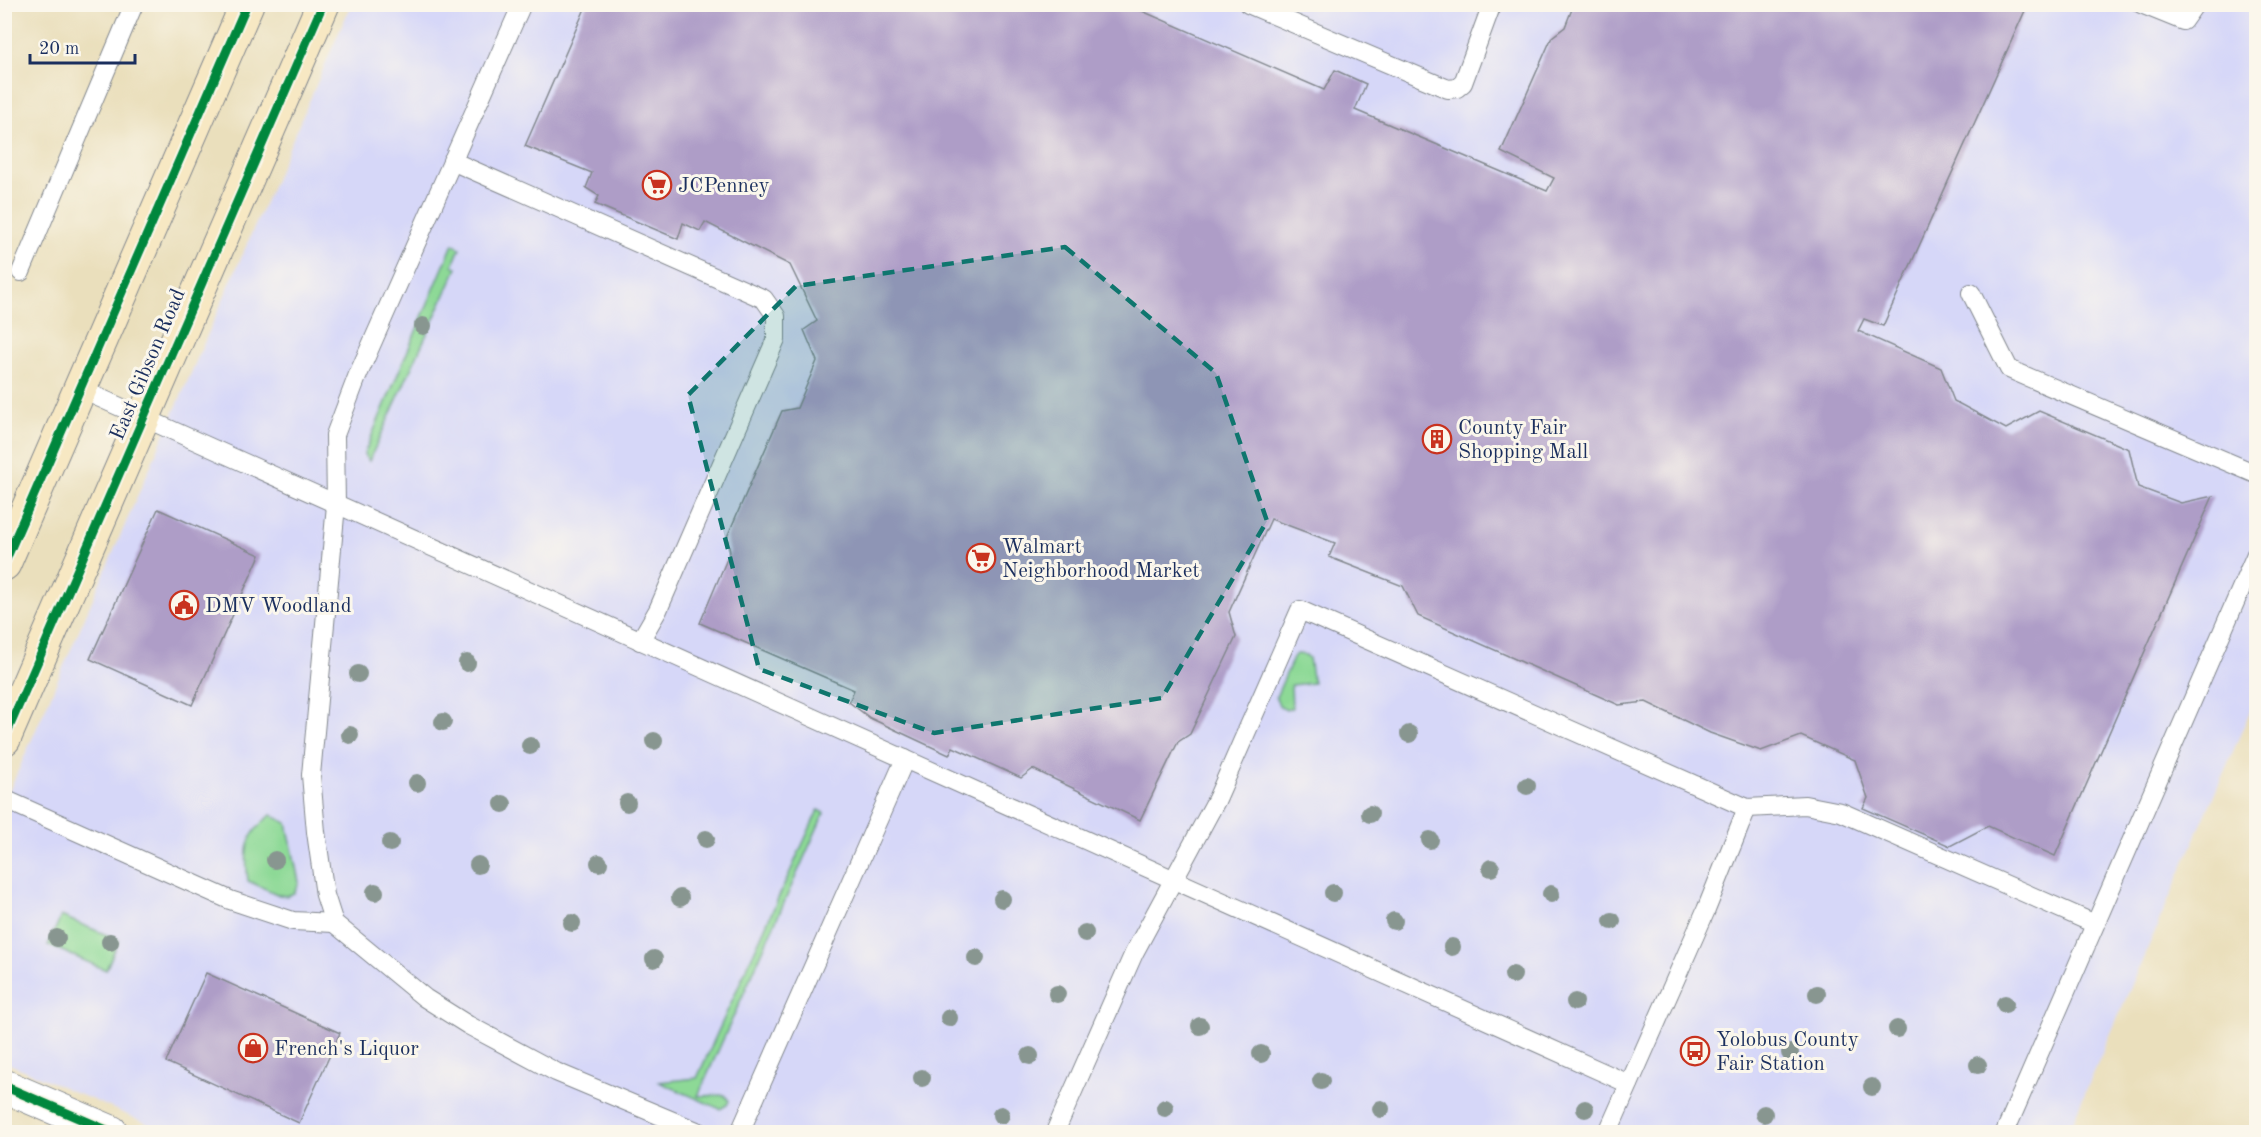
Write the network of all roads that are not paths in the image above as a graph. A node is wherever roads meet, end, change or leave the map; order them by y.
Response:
1 (134, 4) edge
2 (247, 4) edge
3 (323, 4) edge
4 (522, 4) edge
5 (1248, 4) edge
6 (1492, 4) edge
7 (2140, 4) edge
8 (2194, 4) edge
9 (452, 161) junction
10 (21, 272) dead end
11 (1971, 293) dead end
12 (80, 389) junction
13 (143, 418) junction
14 (2256, 474) edge
15 (336, 505) junction
16 (2256, 554) edge
17 (4, 564) edge
18 (640, 641) junction
19 (4, 739) edge
20 (905, 759) junction
21 (4, 800) edge
22 (1747, 808) junction
23 (1172, 880) junction
24 (334, 923) junction
25 (2095, 924) junction
26 (1629, 1084) junction
27 (4, 1086) edge
28 (111, 1132) edge
29 (699, 1132) edge
30 (740, 1132) edge
31 (1055, 1132) edge
32 (1608, 1132) edge
33 (2005, 1132) edge

1 - 10 lane
2 - 12 main road
3 - 13 main road, East Gibson Road
4 - 9 lane
5 - 6 lane
7 - 8 lane
9 - 15 lane
9 - 18 lane
11 - 14 lane
12 - 13 lane
12 - 17 main road
13 - 15 lane
13 - 19 main road, East Gibson Road
15 - 18 lane
15 - 24 lane
16 - 25 lane
18 - 20 lane
20 - 23 lane
20 - 30 lane
21 - 24 lane
22 - 23 lane
22 - 25 lane
22 - 26 lane
23 - 26 lane
23 - 31 lane
24 - 29 lane
25 - 33 lane
26 - 32 lane
27 - 28 street

